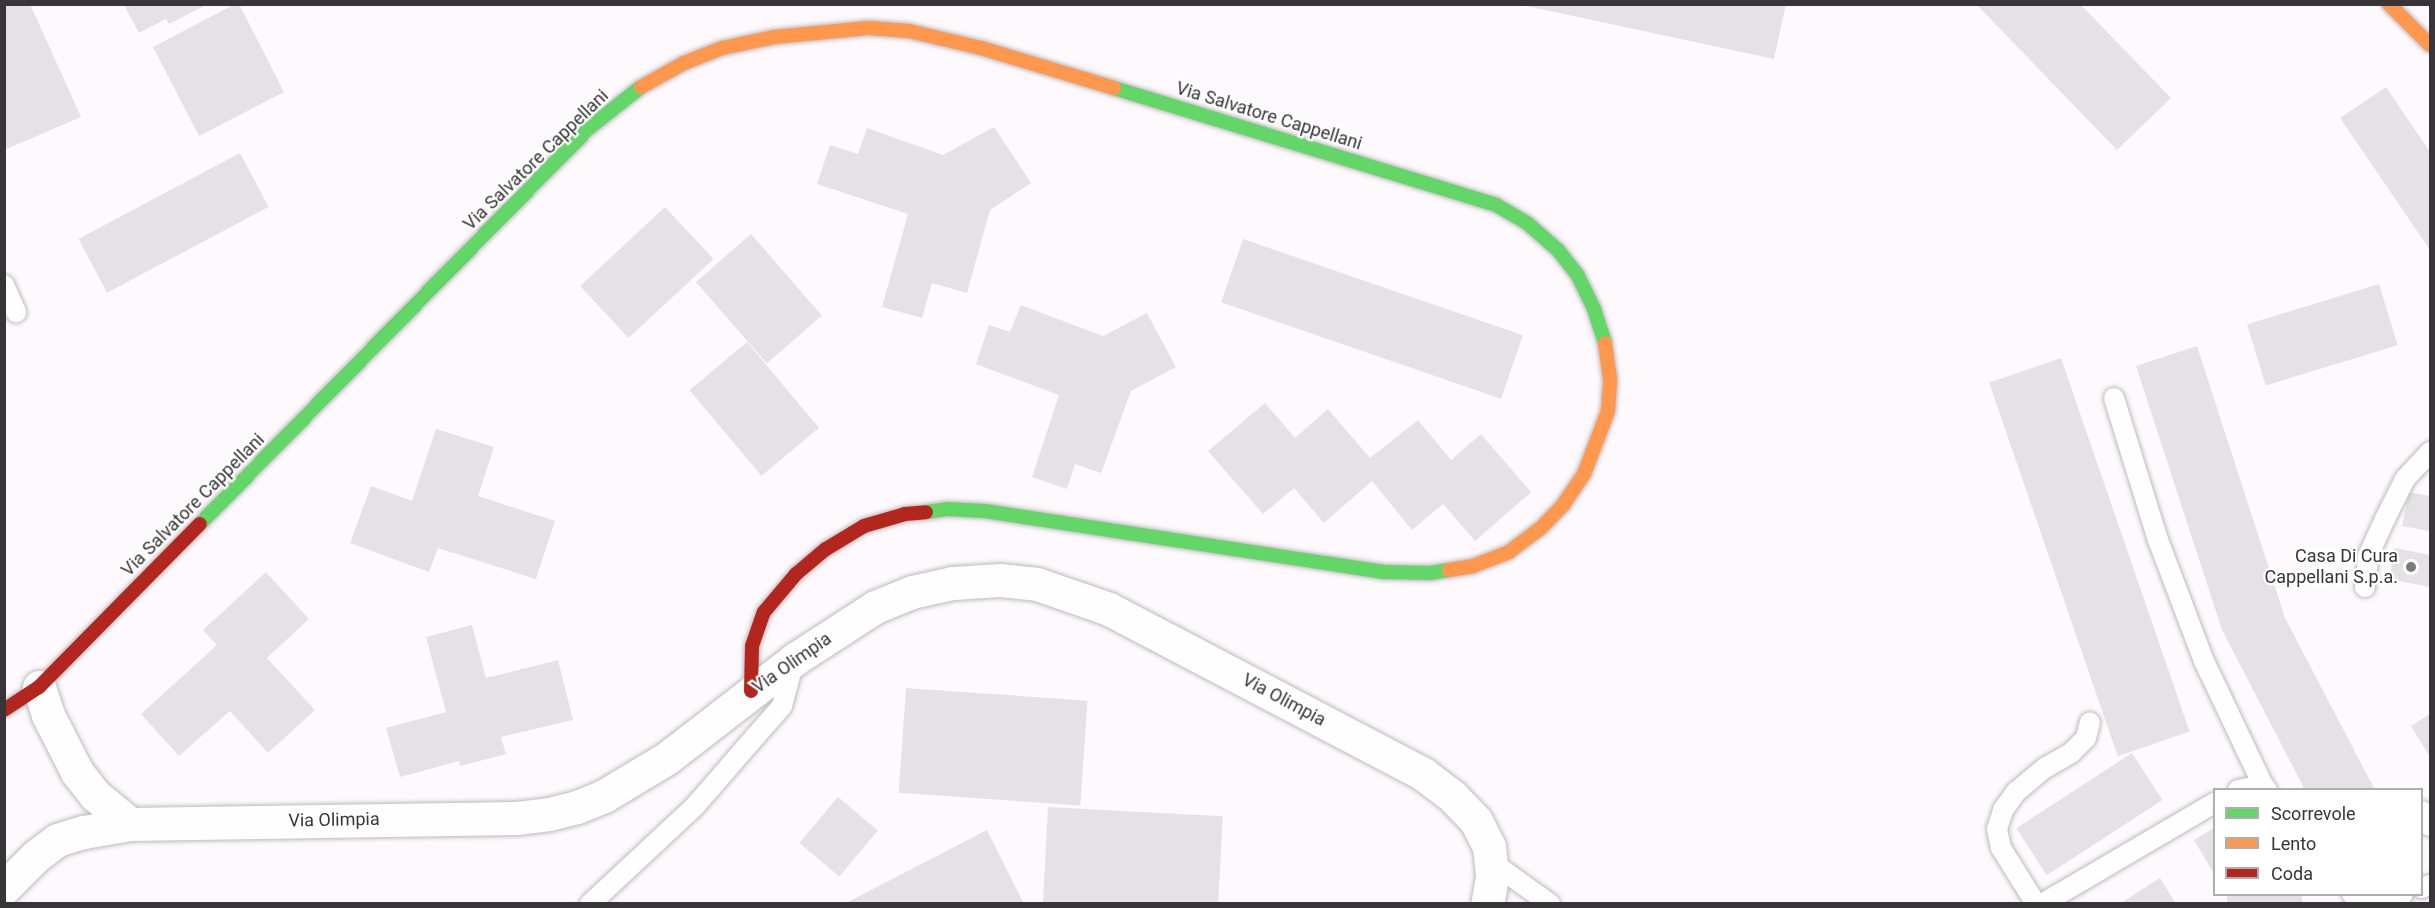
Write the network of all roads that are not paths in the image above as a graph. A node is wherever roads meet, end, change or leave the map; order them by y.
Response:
1 (2390, 4) edge
2 (2430, 45) edge
3 (4, 285) edge
4 (16, 312) dead end
5 (2114, 398) dead end
6 (2430, 452) edge
7 (2365, 587) dead end
8 (795, 659) junction
9 (39, 687) junction
10 (751, 691) junction
11 (4, 710) edge
12 (2090, 722) dead end
13 (2265, 788) edge
14 (2213, 804) edge
15 (130, 824) junction
16 (1490, 861) junction
17 (8, 870) edge
18 (2361, 896) edge
19 (2397, 896) edge
20 (590, 903) edge
21 (1487, 903) edge
22 (1550, 903) edge
23 (2036, 903) edge
24 (2042, 903) edge

1 - 2 street
3 - 4 lane
5 - 13 lane
6 - 7 lane
8 - 10 street, Via Olimpia
8 - 16 street, Via Olimpia
8 - 20 lane
9 - 10 street, Via Salvatore Cappellani
9 - 11 street, Via Salvatore Cappellani
9 - 15 street
10 - 15 street, Via Olimpia
12 - 23 lane
14 - 24 lane
15 - 17 street, Via Olimpia
16 - 21 street, Via Olimpia
16 - 22 lane
18 - 19 lane

